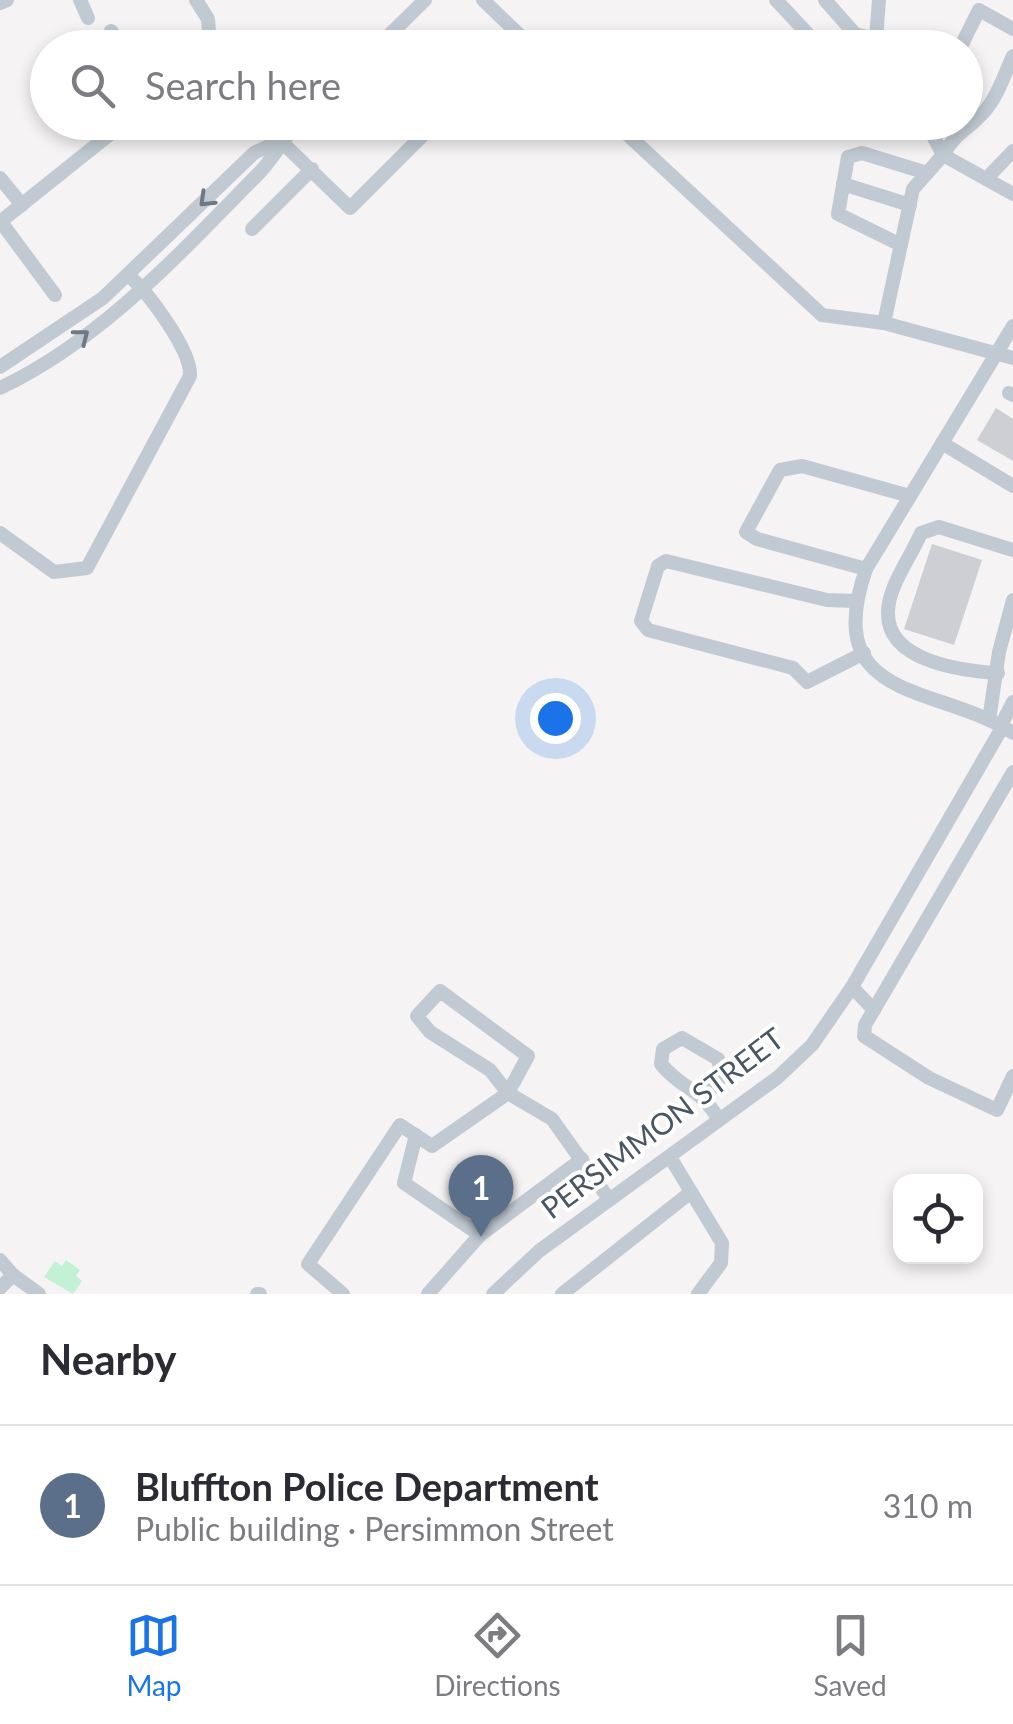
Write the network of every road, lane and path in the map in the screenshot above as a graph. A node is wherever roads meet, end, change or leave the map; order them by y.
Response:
1 (80, 0) edge
2 (196, 0) edge
3 (425, 0) edge
4 (482, 0) edge
5 (776, 0) edge
6 (879, 0) edge
7 (827, 1) edge
8 (88, 18) dead end
9 (209, 30) edge
10 (394, 30) edge
11 (514, 30) edge
12 (804, 30) edge
13 (852, 30) edge
14 (878, 30) edge
15 (969, 30) edge
16 (1013, 30) edge
17 (1013, 56) edge
18 (983, 112) edge
19 (103, 140) edge
20 (280, 140) edge
21 (281, 140) edge
22 (283, 140) edge
23 (418, 140) edge
24 (634, 140) edge
25 (935, 140) edge
26 (949, 140) edge
27 (1013, 151) edge
28 (943, 155) junction
29 (312, 169) junction
30 (927, 173) junction
31 (0, 178) edge
32 (986, 179) junction
33 (843, 184) junction
34 (1013, 194) edge
35 (22, 205) junction
36 (910, 205) junction
37 (0, 222) edge
38 (252, 230) dead end
39 (901, 245) junction
40 (128, 275) junction
41 (142, 288) junction
42 (55, 295) dead end
43 (884, 324) junction
44 (1013, 326) edge
45 (998, 352) junction
46 (1013, 358) edge
47 (0, 366) edge
48 (0, 388) edge
49 (942, 444) junction
50 (1013, 486) edge
51 (907, 501) junction
52 (929, 529) junction
53 (0, 533) edge
54 (1013, 550) edge
55 (866, 569) junction
56 (1013, 600) edge
57 (855, 601) junction
58 (864, 653) junction
59 (998, 673) junction
60 (1013, 702) edge
61 (1001, 726) edge
62 (1013, 772) edge
63 (852, 987) junction
64 (874, 1010) junction
65 (1013, 1076) edge
66 (508, 1093) junction
67 (705, 1096) junction
68 (719, 1120) junction
69 (416, 1135) junction
70 (670, 1157) junction
71 (582, 1159) junction
72 (691, 1192) junction
73 (608, 1200) junction
74 (480, 1235) junction
75 (0, 1260) edge
76 (14, 1275) junction
77 (0, 1288) edge
78 (35, 1291) edge
79 (343, 1294) edge
80 (428, 1294) edge
81 (493, 1294) edge
82 (562, 1294) edge
83 (698, 1294) edge

1 - 8 street
2 - 9 street
3 - 10 street
4 - 11 street
5 - 12 street
6 - 14 street
7 - 13 street
15 - 16 street
17 - 18 street
19 - 35 street
20 -> 40 street
21 - 41 street
22 - 29 street
23 - 29 street
24 - 43 street
25 - 28 street
26 - 28 street
27 - 32 street
28 - 30 street
28 - 32 street
29 - 38 street
30 - 33 street
30 - 36 street
31 - 35 street
32 - 34 street
33 - 36 street
33 - 39 street
35 - 37 street
36 - 39 street
37 - 42 street
39 - 43 street
40 - 41 street
40 - 47 street
48 -> 41 street
41 - 53 street
43 - 45 street
44 - 45 street
45 - 46 street
45 - 49 street
49 - 50 street
49 - 51 street
51 - 52 street
51 - 55 street
51 - 55 street
52 - 54 street
52 - 59 street
55 - 57 street
56 - 59 street
57 - 58 street
57 - 58 street
58 - 61 street
59 - 61 street
60 - 61 street, PERSIMMON STREET
61 - 63 street, PERSIMMON STREET
62 - 64 street
63 - 64 street
63 - 68 street, PERSIMMON STREET
64 - 65 street
66 - 66 street
66 - 69 street
66 - 71 street
67 - 67 street
67 - 68 street
68 - 70 street, PERSIMMON STREET
69 - 74 street
69 - 79 street
70 - 72 street
70 - 73 street, PERSIMMON STREET
71 - 73 street
71 - 74 street
72 - 82 street
72 - 83 street
73 - 81 street, PERSIMMON STREET
74 - 80 street
75 - 76 street
76 - 77 street
76 - 78 street

